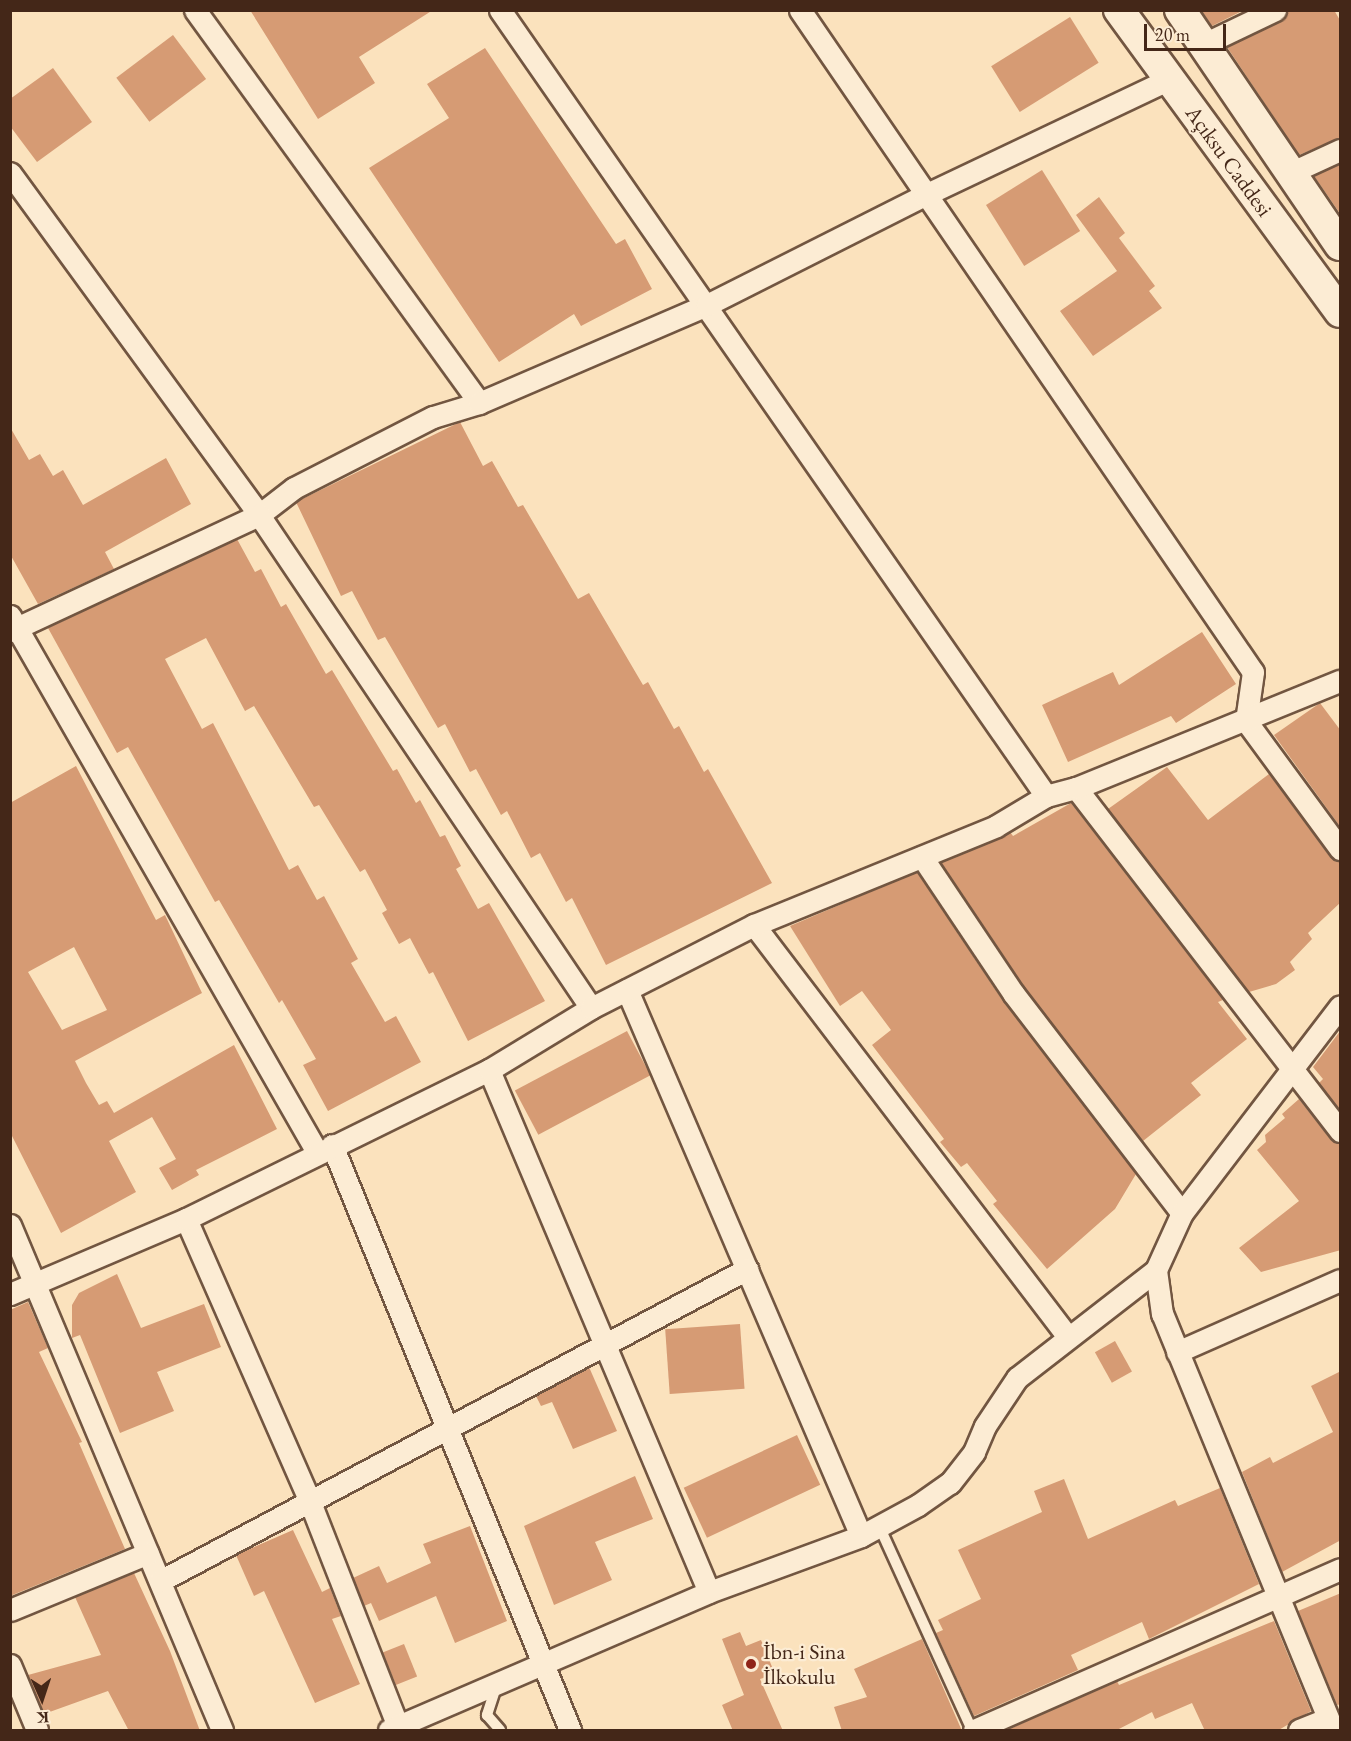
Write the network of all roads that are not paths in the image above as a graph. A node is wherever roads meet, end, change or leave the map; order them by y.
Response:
1 (195, 10) edge
2 (500, 10) edge
3 (800, 10) edge
4 (1119, 10) edge
5 (1180, 10) edge
6 (1275, 10) edge
7 (1202, 45) junction
8 (1169, 79) junction
9 (1341, 150) edge
10 (10, 173) edge
11 (1290, 173) junction
12 (925, 195) junction
13 (1341, 245) edge
14 (707, 305) junction
15 (1341, 312) edge
16 (479, 403) junction
17 (259, 515) junction
18 (13, 625) edge
19 (1341, 681) edge
20 (1246, 721) junction
21 (1076, 788) junction
22 (1046, 796) junction
23 (1341, 849) edge
24 (922, 857) junction
25 (754, 926) junction
26 (627, 990) junction
27 (1341, 1006) edge
28 (591, 1008) junction
29 (1292, 1069) junction
30 (489, 1070) junction
31 (1341, 1131) edge
32 (324, 1149) junction
33 (1182, 1213) junction
34 (186, 1219) junction
35 (10, 1225) edge
36 (747, 1269) junction
37 (1156, 1270) junction
38 (1341, 1280) edge
39 (36, 1285) junction
40 (10, 1294) edge
41 (1068, 1337) junction
42 (604, 1346) junction
43 (1177, 1352) junction
44 (448, 1426) junction
45 (310, 1502) junction
46 (880, 1528) junction
47 (861, 1536) junction
48 (148, 1554) junction
49 (1341, 1569) edge
50 (160, 1581) junction
51 (709, 1592) junction
52 (1279, 1594) junction
53 (10, 1610) edge
54 (543, 1661) junction
55 (10, 1665) edge
56 (497, 1683) junction
57 (1331, 1724) edge
58 (394, 1729) edge
59 (38, 1731) edge
60 (222, 1731) edge
61 (500, 1731) edge
62 (570, 1731) edge
63 (973, 1731) edge
64 (1299, 1731) edge

1 - 16 street
2 - 14 street
3 - 12 street
4 - 8 main road, Açıksu Caddesi
5 - 7 main road, Açıksu Caddesi
6 - 7 street
7 - 11 main road, Açıksu Caddesi
8 - 12 street
8 - 15 main road, Açıksu Caddesi
9 - 11 street
10 - 17 street
11 - 13 main road, Açıksu Caddesi
12 - 14 street
12 - 20 street
14 - 16 street
14 - 22 street
16 - 17 street
17 - 18 street
17 - 28 street
18 - 32 street
19 - 20 street
20 - 21 street
20 - 23 street
21 - 22 street
21 - 29 street
22 - 24 street
24 - 25 street
24 - 33 street
25 - 26 street
25 - 41 street
26 - 28 street
26 - 36 street
27 - 29 street
28 - 30 street
29 - 31 street
29 - 33 street
30 - 32 street
30 - 42 street
32 - 34 street
32 - 44 street
33 - 37 street
34 - 39 street
34 - 45 street
35 - 39 street
36 - 42 street
36 - 47 street
37 - 41 street
37 - 43 street
38 - 43 street
39 - 40 street
39 - 48 street
41 - 46 street
42 - 44 street
42 - 51 street
43 - 52 street
44 - 45 street
44 - 54 street
45 - 50 street
45 - 58 street
46 - 47 street
46 - 63 lane
47 - 51 street
48 - 50 street
48 - 53 street
49 - 52 street
50 - 60 street
51 - 54 street
52 - 57 street
52 - 63 street
54 - 56 street
54 - 62 street
55 - 59 street
56 - 58 street
56 - 61 lane
57 - 64 street

